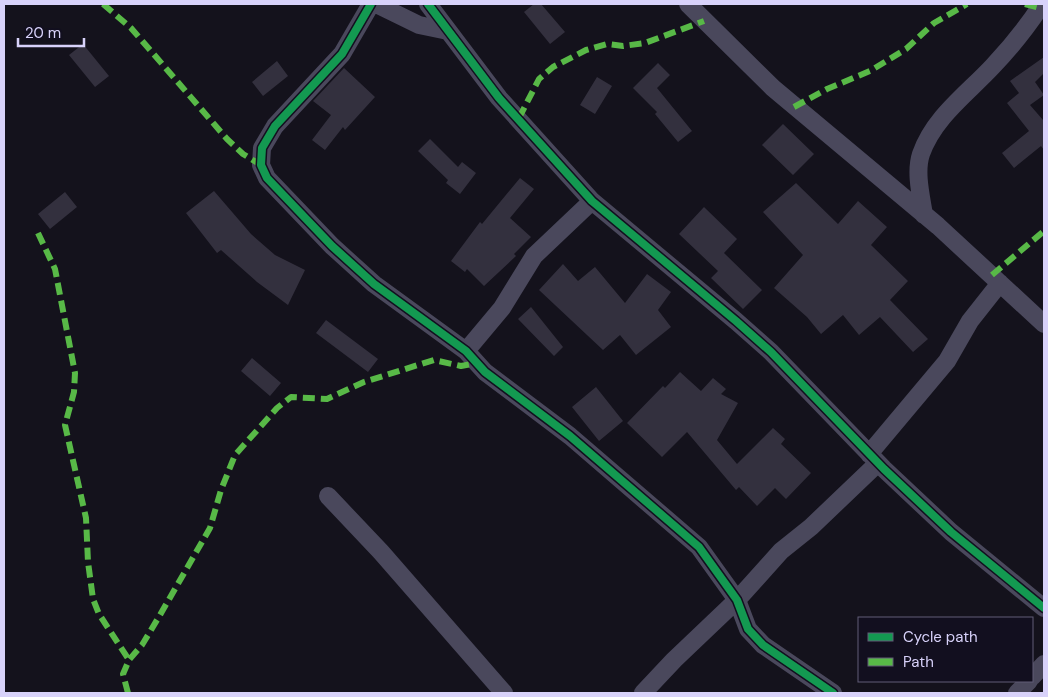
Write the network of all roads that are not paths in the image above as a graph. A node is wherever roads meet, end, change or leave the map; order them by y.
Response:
1 (371, 4) edge
2 (376, 4) edge
3 (428, 4) edge
4 (688, 4) edge
5 (1042, 4) edge
6 (448, 31) junction
7 (592, 201) junction
8 (924, 215) junction
9 (1000, 283) junction
10 (1044, 324) edge
11 (466, 351) junction
12 (874, 458) junction
13 (328, 496) dead end
14 (737, 600) junction
15 (1044, 608) edge
16 (1044, 664) edge
17 (1033, 677) edge
18 (1028, 682) edge
19 (504, 693) edge
20 (643, 693) edge
21 (833, 693) edge
22 (1016, 693) edge

1 - 11 street
2 - 6 street
3 - 6 street
4 - 8 street
5 - 8 street
6 - 7 street
7 - 11 street
7 - 12 street
8 - 9 street
9 - 10 street
9 - 12 street
11 - 14 street
12 - 14 street
12 - 15 street
13 - 19 street
14 - 20 street
14 - 21 street
16 - 17 street
18 - 22 street

